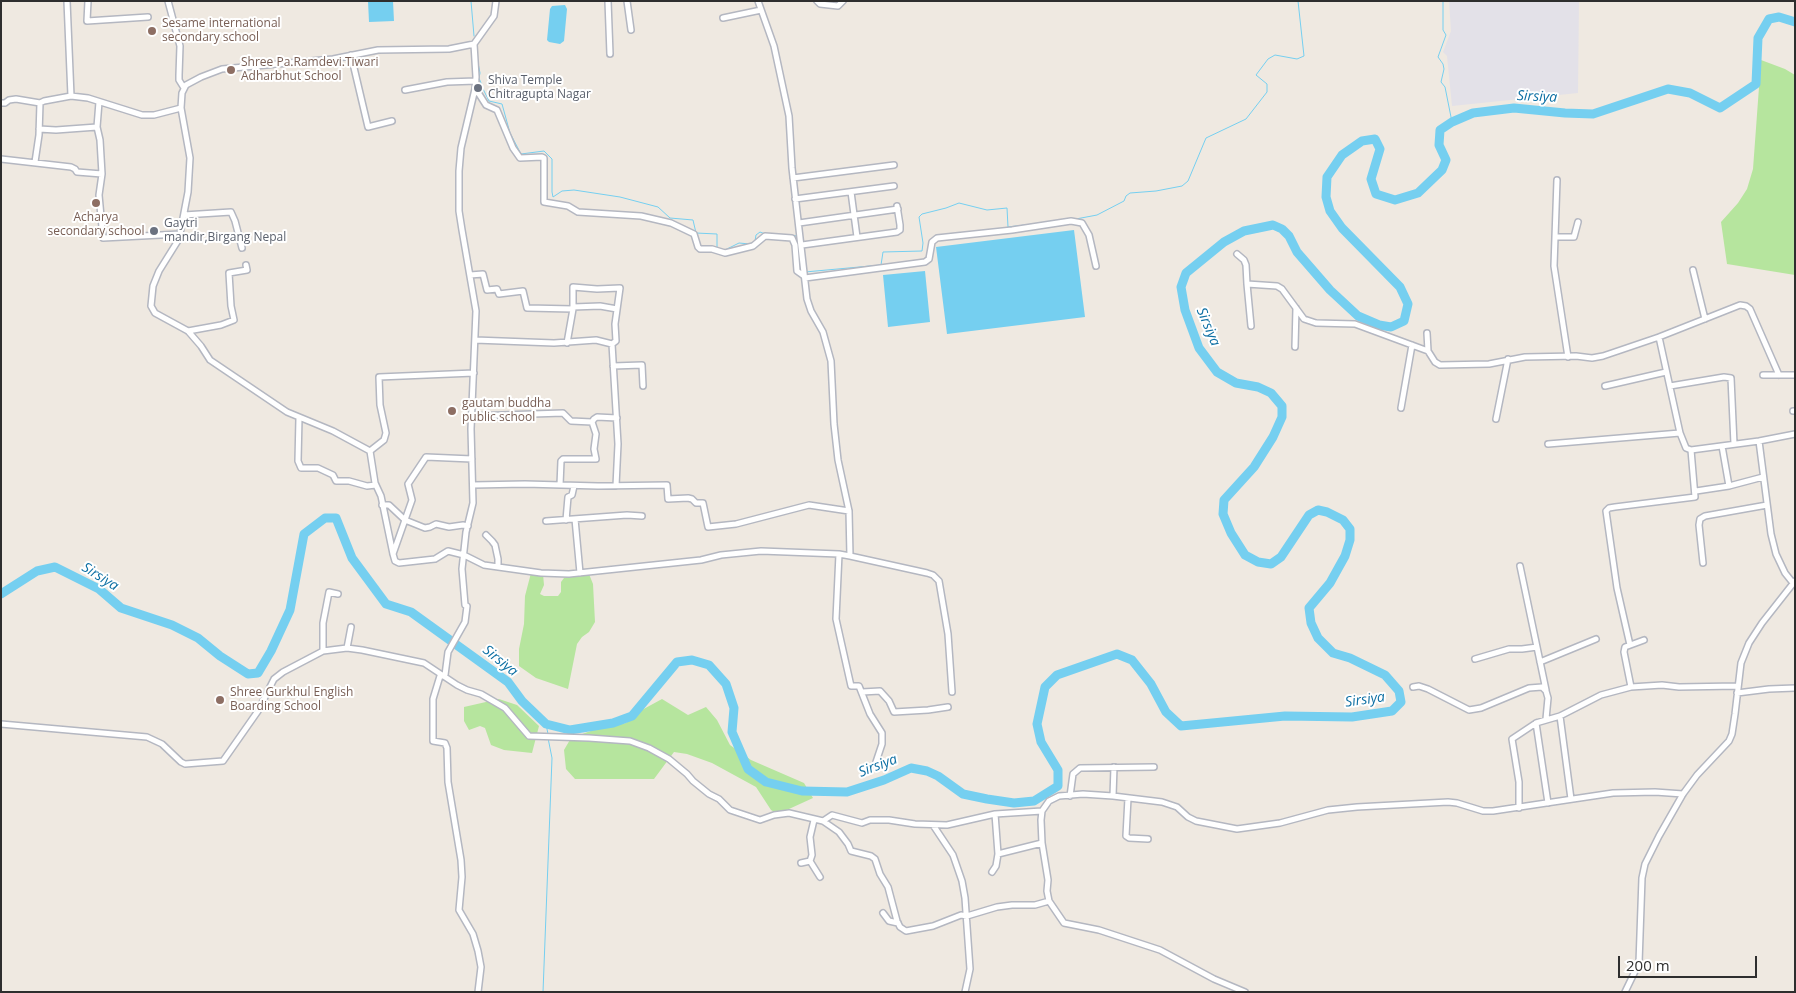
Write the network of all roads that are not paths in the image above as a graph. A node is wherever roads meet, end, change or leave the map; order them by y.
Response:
1 (67, 1) edge
2 (88, 1) edge
3 (168, 1) edge
4 (496, 1) edge
5 (608, 1) edge
6 (627, 1) edge
7 (758, 1) edge
8 (817, 1) edge
9 (843, 1) edge
10 (761, 10) junction
11 (148, 17) dead end
12 (723, 18) dead end
13 (631, 30) dead end
14 (474, 44) junction
15 (610, 54) dead end
16 (351, 55) junction
17 (476, 81) junction
18 (184, 88) junction
19 (405, 90) dead end
20 (475, 91) junction
21 (71, 96) junction
22 (99, 102) junction
23 (1, 103) edge
24 (40, 103) junction
25 (181, 108) junction
26 (392, 122) dead end
27 (97, 127) junction
28 (40, 129) junction
29 (1, 159) edge
30 (35, 162) junction
31 (894, 166) dead end
32 (102, 174) junction
33 (793, 178) junction
34 (1557, 180) dead end
35 (894, 186) dead end
36 (851, 192) junction
37 (795, 199) junction
38 (184, 215) junction
39 (854, 215) junction
40 (1578, 222) dead end
41 (799, 223) junction
42 (180, 234) junction
43 (857, 237) junction
44 (1556, 237) junction
45 (802, 245) junction
46 (242, 248) dead end
47 (1237, 254) dead end
48 (246, 264) dead end
49 (1096, 266) dead end
50 (1693, 270) dead end
51 (804, 274) junction
52 (470, 275) junction
53 (1247, 284) junction
54 (573, 308) junction
55 (1296, 308) junction
56 (617, 309) junction
57 (1705, 319) junction
58 (1251, 326) dead end
59 (188, 331) junction
60 (1427, 333) dead end
61 (1658, 337) junction
62 (475, 340) junction
63 (567, 343) junction
64 (612, 344) junction
65 (1412, 345) junction
66 (1295, 347) dead end
67 (1428, 351) junction
68 (1568, 356) junction
69 (1508, 360) junction
70 (613, 366) junction
71 (1666, 372) junction
72 (474, 373) junction
73 (1763, 375) dead end
74 (1779, 375) junction
75 (1795, 375) edge
76 (642, 386) dead end
77 (1605, 386) dead end
78 (1670, 386) junction
79 (1401, 408) dead end
80 (472, 416) junction
81 (299, 418) junction
82 (617, 418) junction
83 (1496, 419) dead end
84 (592, 422) junction
85 (1680, 433) junction
86 (1795, 434) edge
87 (1759, 441) junction
88 (1548, 444) dead end
89 (1734, 444) junction
90 (1722, 446) junction
91 (1691, 450) junction
92 (370, 451) junction
93 (472, 458) junction
94 (1763, 478) junction
95 (376, 485) junction
96 (473, 485) junction
97 (560, 485) junction
98 (574, 486) junction
99 (616, 486) junction
100 (1729, 486) junction
101 (1696, 491) junction
102 (382, 505) junction
103 (1767, 506) junction
104 (849, 510) junction
105 (642, 516) dead end
106 (575, 519) junction
107 (404, 520) junction
108 (566, 520) junction
109 (546, 521) dead end
110 (468, 526) junction
111 (486, 535) dead end
112 (392, 554) junction
113 (839, 554) junction
114 (464, 555) junction
115 (850, 556) junction
116 (1702, 563) dead end
117 (1520, 566) dead end
118 (498, 567) junction
119 (580, 573) junction
120 (1794, 582) edge
121 (338, 594) dead end
122 (351, 626) dead end
123 (1596, 638) dead end
124 (1644, 640) dead end
125 (1630, 645) junction
126 (1537, 646) junction
127 (347, 648) junction
128 (323, 651) junction
129 (1475, 658) dead end
130 (1540, 662) junction
131 (444, 676) junction
132 (1737, 686) junction
133 (1413, 687) dead end
134 (1631, 687) junction
135 (1795, 688) edge
136 (1546, 691) junction
137 (862, 692) junction
138 (952, 692) dead end
139 (1737, 693) junction
140 (948, 706) dead end
141 (1560, 716) junction
142 (1546, 719) junction
143 (1536, 723) junction
144 (1, 724) edge
145 (876, 762) dead end
146 (1114, 767) junction
147 (1154, 767) dead end
148 (1683, 794) junction
149 (1070, 796) junction
150 (1113, 796) junction
151 (1128, 798) junction
152 (1571, 799) junction
153 (1548, 803) junction
154 (1519, 808) junction
155 (1042, 811) junction
156 (995, 814) junction
157 (814, 820) junction
158 (823, 821) junction
159 (933, 825) junction
160 (1148, 839) dead end
161 (1042, 843) junction
162 (998, 854) junction
163 (810, 861) junction
164 (801, 862) dead end
165 (992, 872) dead end
166 (820, 877) dead end
167 (1049, 902) junction
168 (883, 913) dead end
169 (967, 916) junction
170 (898, 924) junction
171 (478, 992) edge
172 (965, 992) edge
173 (1245, 992) edge
174 (1625, 992) edge

1 - 21 street
2 - 11 street
3 - 18 street
4 - 14 street
5 - 15 street
6 - 13 street
7 - 10 street
8 - 9 street
10 - 12 street
10 - 33 street
14 - 16 street
14 - 17 street
16 - 18 street
16 - 26 street
17 - 19 street
17 - 20 street
18 - 25 street
20 - 51 street
20 - 52 street
21 - 22 street
21 - 24 street
22 - 25 street
22 - 27 street
23 - 24 street
24 - 28 street
25 - 38 street
27 - 28 street
27 - 32 street
28 - 30 street
29 - 30 street
30 - 32 street
31 - 33 street
32 - 42 street
33 - 37 street
34 - 44 street
35 - 36 street
36 - 37 street
36 - 39 street
37 - 41 street
38 - 42 street
38 - 46 street
39 - 41 street
39 - 43 street
39 - 43 street
40 - 44 street
41 - 45 street
42 - 59 street
43 - 45 street
44 - 68 street
45 - 51 street
47 - 53 street
48 - 59 street
49 - 51 street
50 - 57 street
51 - 104 street
52 - 54 street
52 - 62 street
53 - 55 street
53 - 58 street
54 - 56 street
54 - 56 street
54 - 63 street
55 - 65 street
55 - 66 street
56 - 64 street
57 - 61 street
57 - 74 street
59 - 81 street
60 - 67 street
61 - 68 street
61 - 71 street
62 - 63 street
62 - 72 street
63 - 64 street
64 - 70 street
65 - 67 street
65 - 79 street
67 - 69 street
68 - 69 street
69 - 83 street
70 - 76 street
70 - 82 street
71 - 77 street
71 - 78 street
72 - 80 street
72 - 92 street
73 - 74 street
74 - 75 street
78 - 85 street
78 - 89 street
80 - 84 street
80 - 93 street
81 - 92 street
81 - 95 street
82 - 84 street
82 - 99 street
84 - 97 street
85 - 88 street
85 - 91 street
86 - 87 street
87 - 89 street
87 - 94 street
89 - 90 street
90 - 91 street
90 - 100 street
91 - 101 street
92 - 95 street
93 - 96 street
93 - 107 street
94 - 100 street
94 - 103 street
95 - 102 street
96 - 97 street
96 - 110 street
97 - 98 street
98 - 99 street
98 - 108 street
99 - 104 street
100 - 101 street
101 - 125 street
102 - 107 street
102 - 112 street
103 - 116 street
103 - 120 street
104 - 115 street
105 - 106 street
106 - 108 street
106 - 119 street
107 - 110 street
107 - 112 street
108 - 109 street
110 - 114 street
111 - 118 street
112 - 114 street
113 - 115 street
113 - 119 street
113 - 137 street
114 - 118 street
114 - 131 street
115 - 138 street
117 - 126 street
118 - 119 street
120 - 132 street
121 - 128 street
122 - 127 street
123 - 130 street
124 - 125 street
125 - 134 street
126 - 129 street
126 - 130 street
127 - 128 street
127 - 131 street
128 - 144 street
130 - 136 street
131 - 157 street
131 - 171 street
132 - 134 street
132 - 139 street
133 - 136 street
134 - 141 street
135 - 139 street
136 - 142 street
137 - 140 street
137 - 145 street
139 - 148 street
141 - 142 street
141 - 152 street
142 - 143 street
143 - 153 street
143 - 154 street
146 - 147 street
146 - 149 street
146 - 150 street
148 - 152 street
148 - 174 street
149 - 150 street
149 - 155 street
150 - 151 street
151 - 154 street
151 - 160 street
152 - 153 street
153 - 154 street
155 - 156 street
155 - 161 street
156 - 159 street
156 - 162 street
157 - 158 street
157 - 163 street
158 - 159 street
158 - 170 street
159 - 169 street
161 - 162 street
161 - 167 street
162 - 165 street
163 - 164 street
163 - 166 street
167 - 169 street
167 - 173 street
168 - 170 street
169 - 170 street
169 - 172 street

